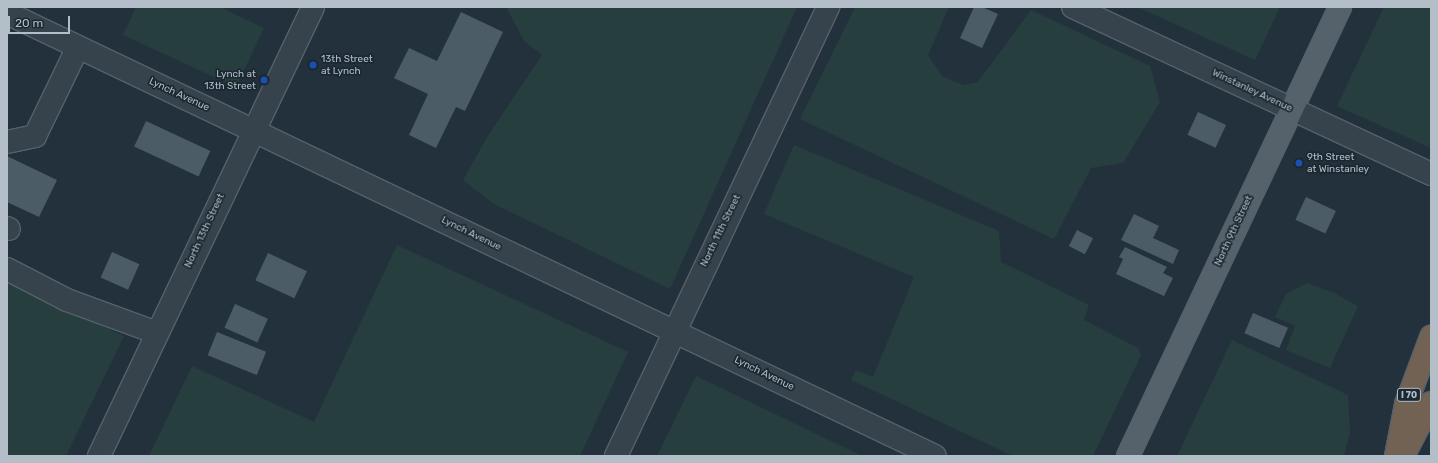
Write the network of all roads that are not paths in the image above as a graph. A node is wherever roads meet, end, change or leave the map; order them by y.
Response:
1 (313, 7) edge
2 (828, 7) edge
3 (1073, 7) edge
4 (1340, 7) edge
5 (7, 13) edge
6 (78, 47) junction
7 (1291, 110) junction
8 (252, 130) junction
9 (7, 142) edge
10 (1431, 174) edge
11 (7, 269) edge
12 (674, 331) junction
13 (157, 333) junction
14 (1431, 337) edge
15 (1431, 403) edge
16 (99, 456) edge
17 (616, 456) edge
18 (935, 456) edge
19 (1128, 456) edge
20 (1396, 456) edge
21 (1403, 456) edge

1 - 8 street, North 13th Street
2 - 12 street, North 11th Street
3 - 7 street, Winstanley Avenue
4 - 7 main road, North 9th Street
5 - 6 street, Lynch Avenue
6 - 8 street, Lynch Avenue
6 - 9 street
7 - 10 street, Winstanley Avenue
7 - 19 main road, North 9th Street
8 - 12 street, Lynch Avenue
8 - 13 street, North 13th Street
11 - 13 street
12 - 17 street, North 11th Street
12 - 18 street, Lynch Avenue
13 - 16 street, North 13th Street
14 - 20 highway, I 70
15 - 21 highway

